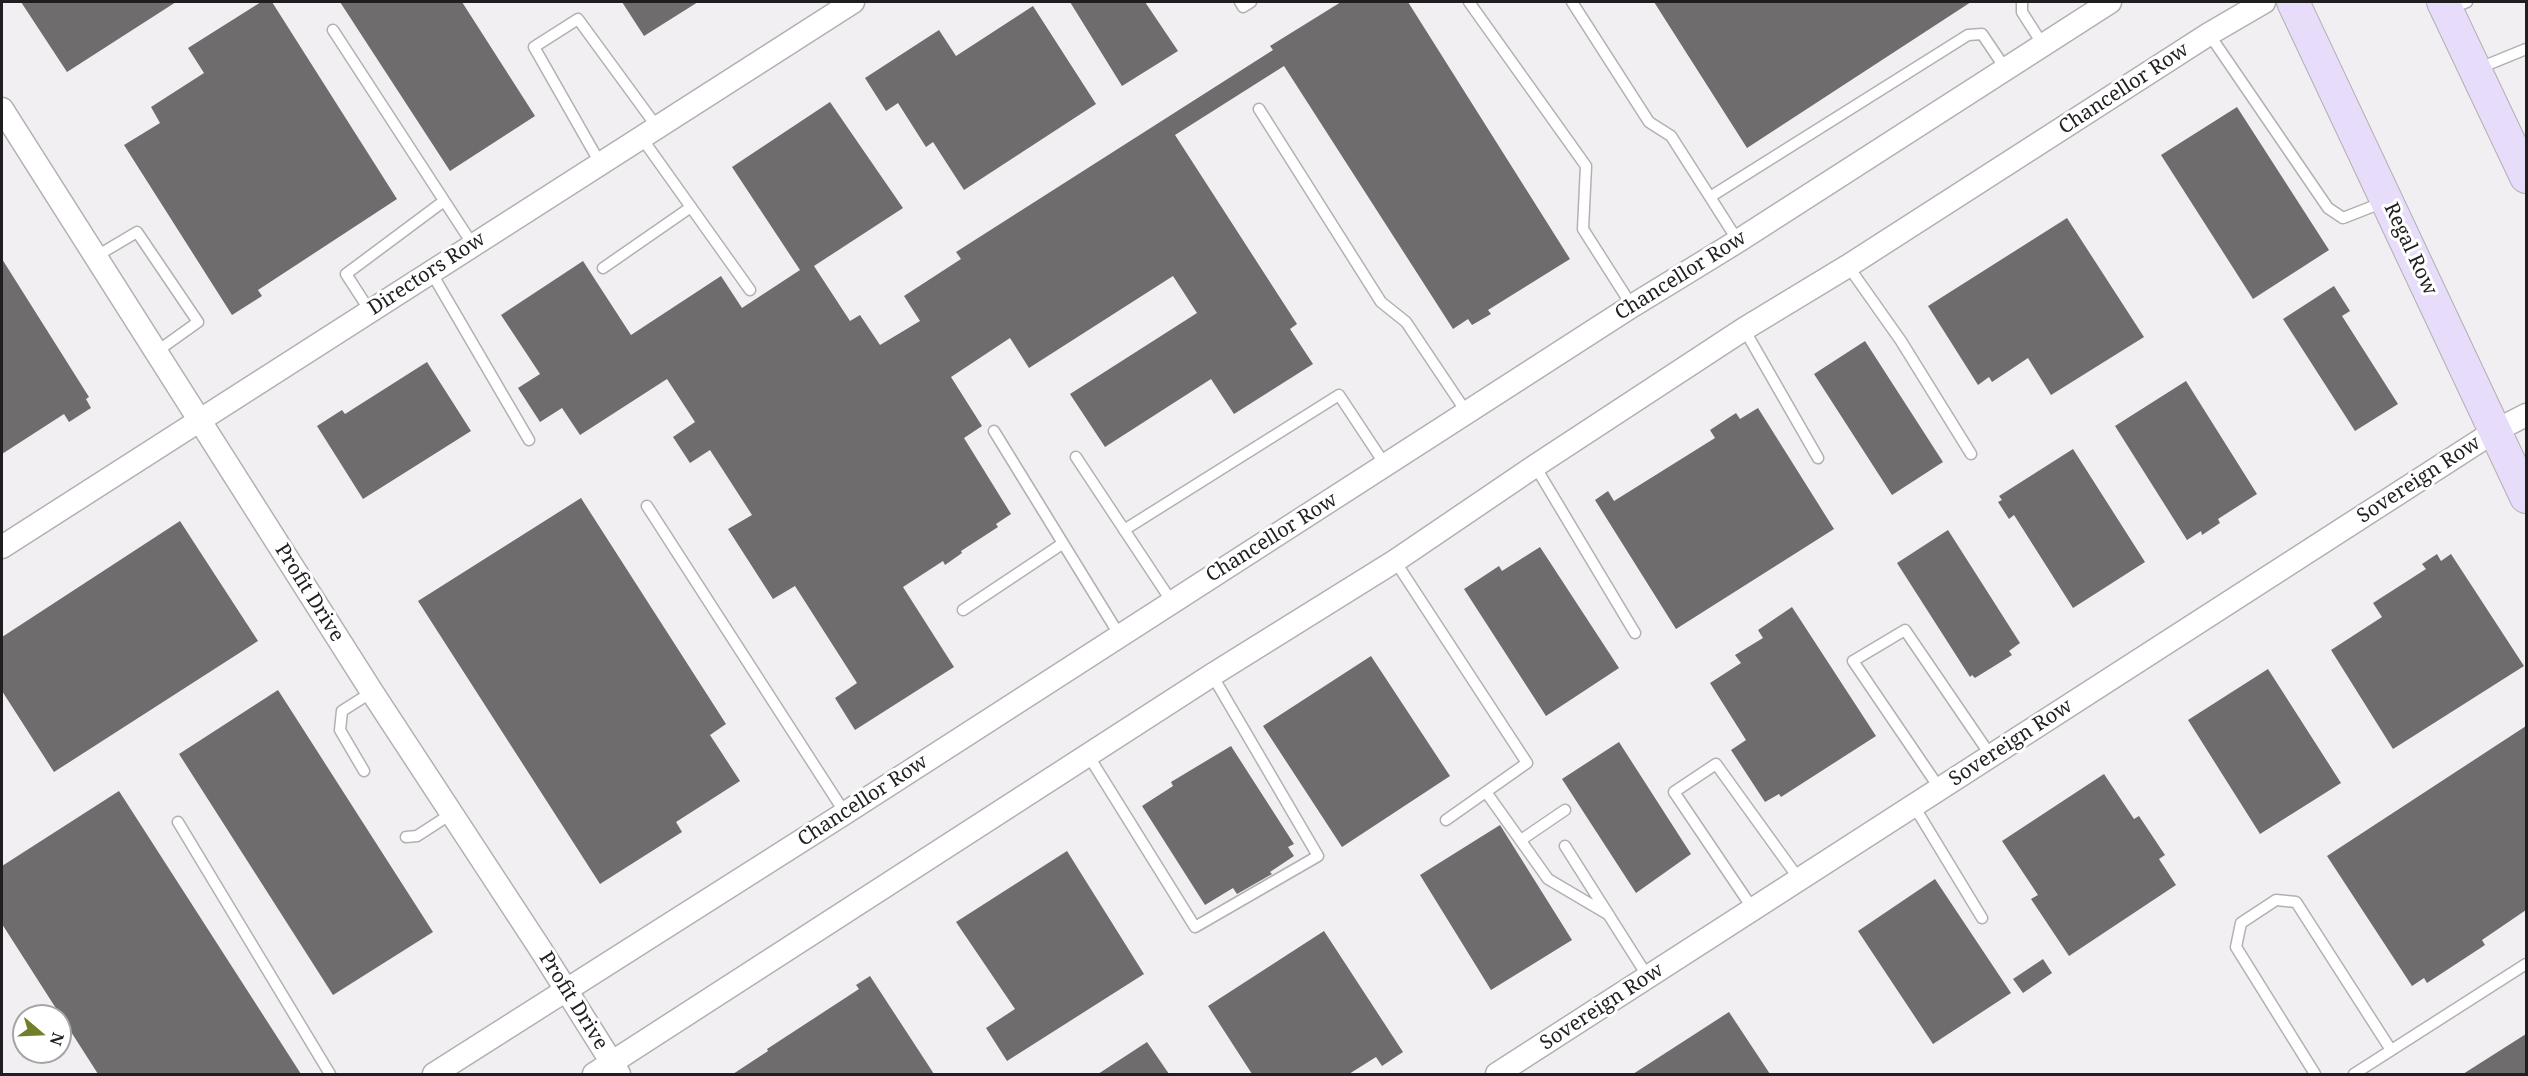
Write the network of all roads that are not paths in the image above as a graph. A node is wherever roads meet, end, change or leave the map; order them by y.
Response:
1 (1240, 2) edge
2 (1251, 2) edge
3 (1469, 2) edge
4 (1572, 2) edge
5 (2022, 2) edge
6 (2110, 2) edge
7 (2264, 2) edge
8 (2293, 2) edge
9 (848, 3) edge
10 (2452, 5) edge
11 (333, 30) dead end
12 (2209, 34) junction
13 (2043, 45) junction
14 (2526, 49) edge
15 (2005, 68) junction
16 (2476, 70) junction
17 (2, 109) edge
18 (1259, 109) dead end
19 (649, 132) junction
20 (600, 163) junction
21 (2526, 177) edge
22 (1710, 197) junction
23 (444, 201) junction
24 (2387, 201) junction
25 (692, 207) junction
26 (1738, 241) junction
27 (473, 245) junction
28 (95, 257) junction
29 (1848, 266) junction
30 (603, 268) dead end
31 (431, 272) junction
32 (750, 290) dead end
33 (1632, 306) junction
34 (370, 311) junction
35 (1744, 329) junction
36 (156, 352) junction
37 (1467, 414) junction
38 (2526, 415) edge
39 (199, 420) junction
40 (994, 431) dead end
41 (2495, 431) junction
42 (529, 440) dead end
43 (1971, 454) dead end
44 (1076, 457) dead end
45 (1818, 458) dead end
46 (1386, 466) junction
47 (1534, 466) junction
48 (2526, 497) edge
49 (647, 506) dead end
50 (1124, 530) junction
51 (1062, 544) junction
52 (2, 547) edge
53 (1395, 561) junction
54 (1172, 602) junction
55 (963, 610) dead end
56 (1635, 633) dead end
57 (1120, 636) junction
58 (1212, 675) junction
59 (372, 692) junction
60 (1088, 756) junction
61 (1991, 756) junction
62 (364, 771) dead end
63 (1940, 789) junction
64 (1486, 792) junction
65 (1914, 806) junction
66 (1565, 810) dead end
67 (845, 813) junction
68 (451, 814) junction
69 (1446, 819) dead end
70 (178, 822) dead end
71 (406, 837) dead end
72 (1521, 840) junction
73 (1565, 846) dead end
74 (1800, 879) junction
75 (1754, 909) junction
76 (1609, 915) junction
77 (1982, 918) dead end
78 (2526, 964) edge
79 (1648, 977) junction
80 (566, 989) junction
81 (2391, 1050) junction
82 (608, 1071) edge
83 (330, 1074) edge
84 (434, 1074) edge
85 (1497, 1074) edge
86 (2315, 1074) edge
87 (2354, 1074) edge

1 - 2 lane
3 - 33 lane
4 - 22 lane
5 - 13 lane
6 - 13 street, Chancellor Row
7 - 12 street, Chancellor Row
8 - 24 main road, Regal Row
9 - 19 street, Directors Row
10 - 16 main road
11 - 23 lane
12 - 24 lane
12 - 29 street, Chancellor Row
13 - 15 street, Chancellor Row
14 - 16 lane
15 - 22 lane
15 - 26 street, Chancellor Row
16 - 21 main road
17 - 28 street, Profit Drive
18 - 37 lane
19 - 20 street, Directors Row
19 - 20 lane
19 - 25 lane
20 - 27 street, Directors Row
22 - 26 lane
23 - 27 lane
23 - 34 lane
24 - 41 main road, Regal Row
25 - 30 lane
25 - 32 lane
26 - 33 street, Chancellor Row
27 - 31 street, Directors Row
28 - 36 street, Profit Drive
28 - 36 lane
29 - 35 street, Chancellor Row
29 - 43 lane
31 - 34 street, Directors Row
31 - 42 lane
33 - 37 street, Chancellor Row
34 - 39 street, Directors Row
35 - 45 lane
35 - 47 street, Chancellor Row
36 - 39 street, Profit Drive
37 - 46 street, Chancellor Row
38 - 41 street, Sovereign Row
39 - 52 street, Directors Row
39 - 59 street, Profit Drive
40 - 51 lane
41 - 48 main road, Regal Row
41 - 61 street, Sovereign Row
44 - 50 lane
46 - 50 lane
46 - 54 street, Chancellor Row
47 - 53 street, Chancellor Row
47 - 56 lane
49 - 67 lane
50 - 54 lane
51 - 55 lane
51 - 57 lane
53 - 58 street, Chancellor Row
53 - 64 lane
54 - 57 street, Chancellor Row
57 - 67 street, Chancellor Row
58 - 60 street, Chancellor Row
58 - 60 lane
59 - 62 lane
59 - 68 street, Profit Drive
60 - 82 street, Chancellor Row
61 - 63 street, Sovereign Row
61 - 63 lane
63 - 65 street, Sovereign Row
64 - 69 lane
64 - 72 lane
65 - 74 street, Sovereign Row
65 - 77 lane
66 - 72 lane
67 - 80 street, Chancellor Row
68 - 71 lane
68 - 80 street, Profit Drive
70 - 83 lane
72 - 76 lane
73 - 76 lane
74 - 75 street, Sovereign Row
74 - 75 lane
75 - 79 street, Sovereign Row
76 - 79 lane
78 - 81 lane
79 - 85 street, Sovereign Row
80 - 82 street, Profit Drive
80 - 84 street, Chancellor Row
81 - 86 lane
81 - 87 lane

